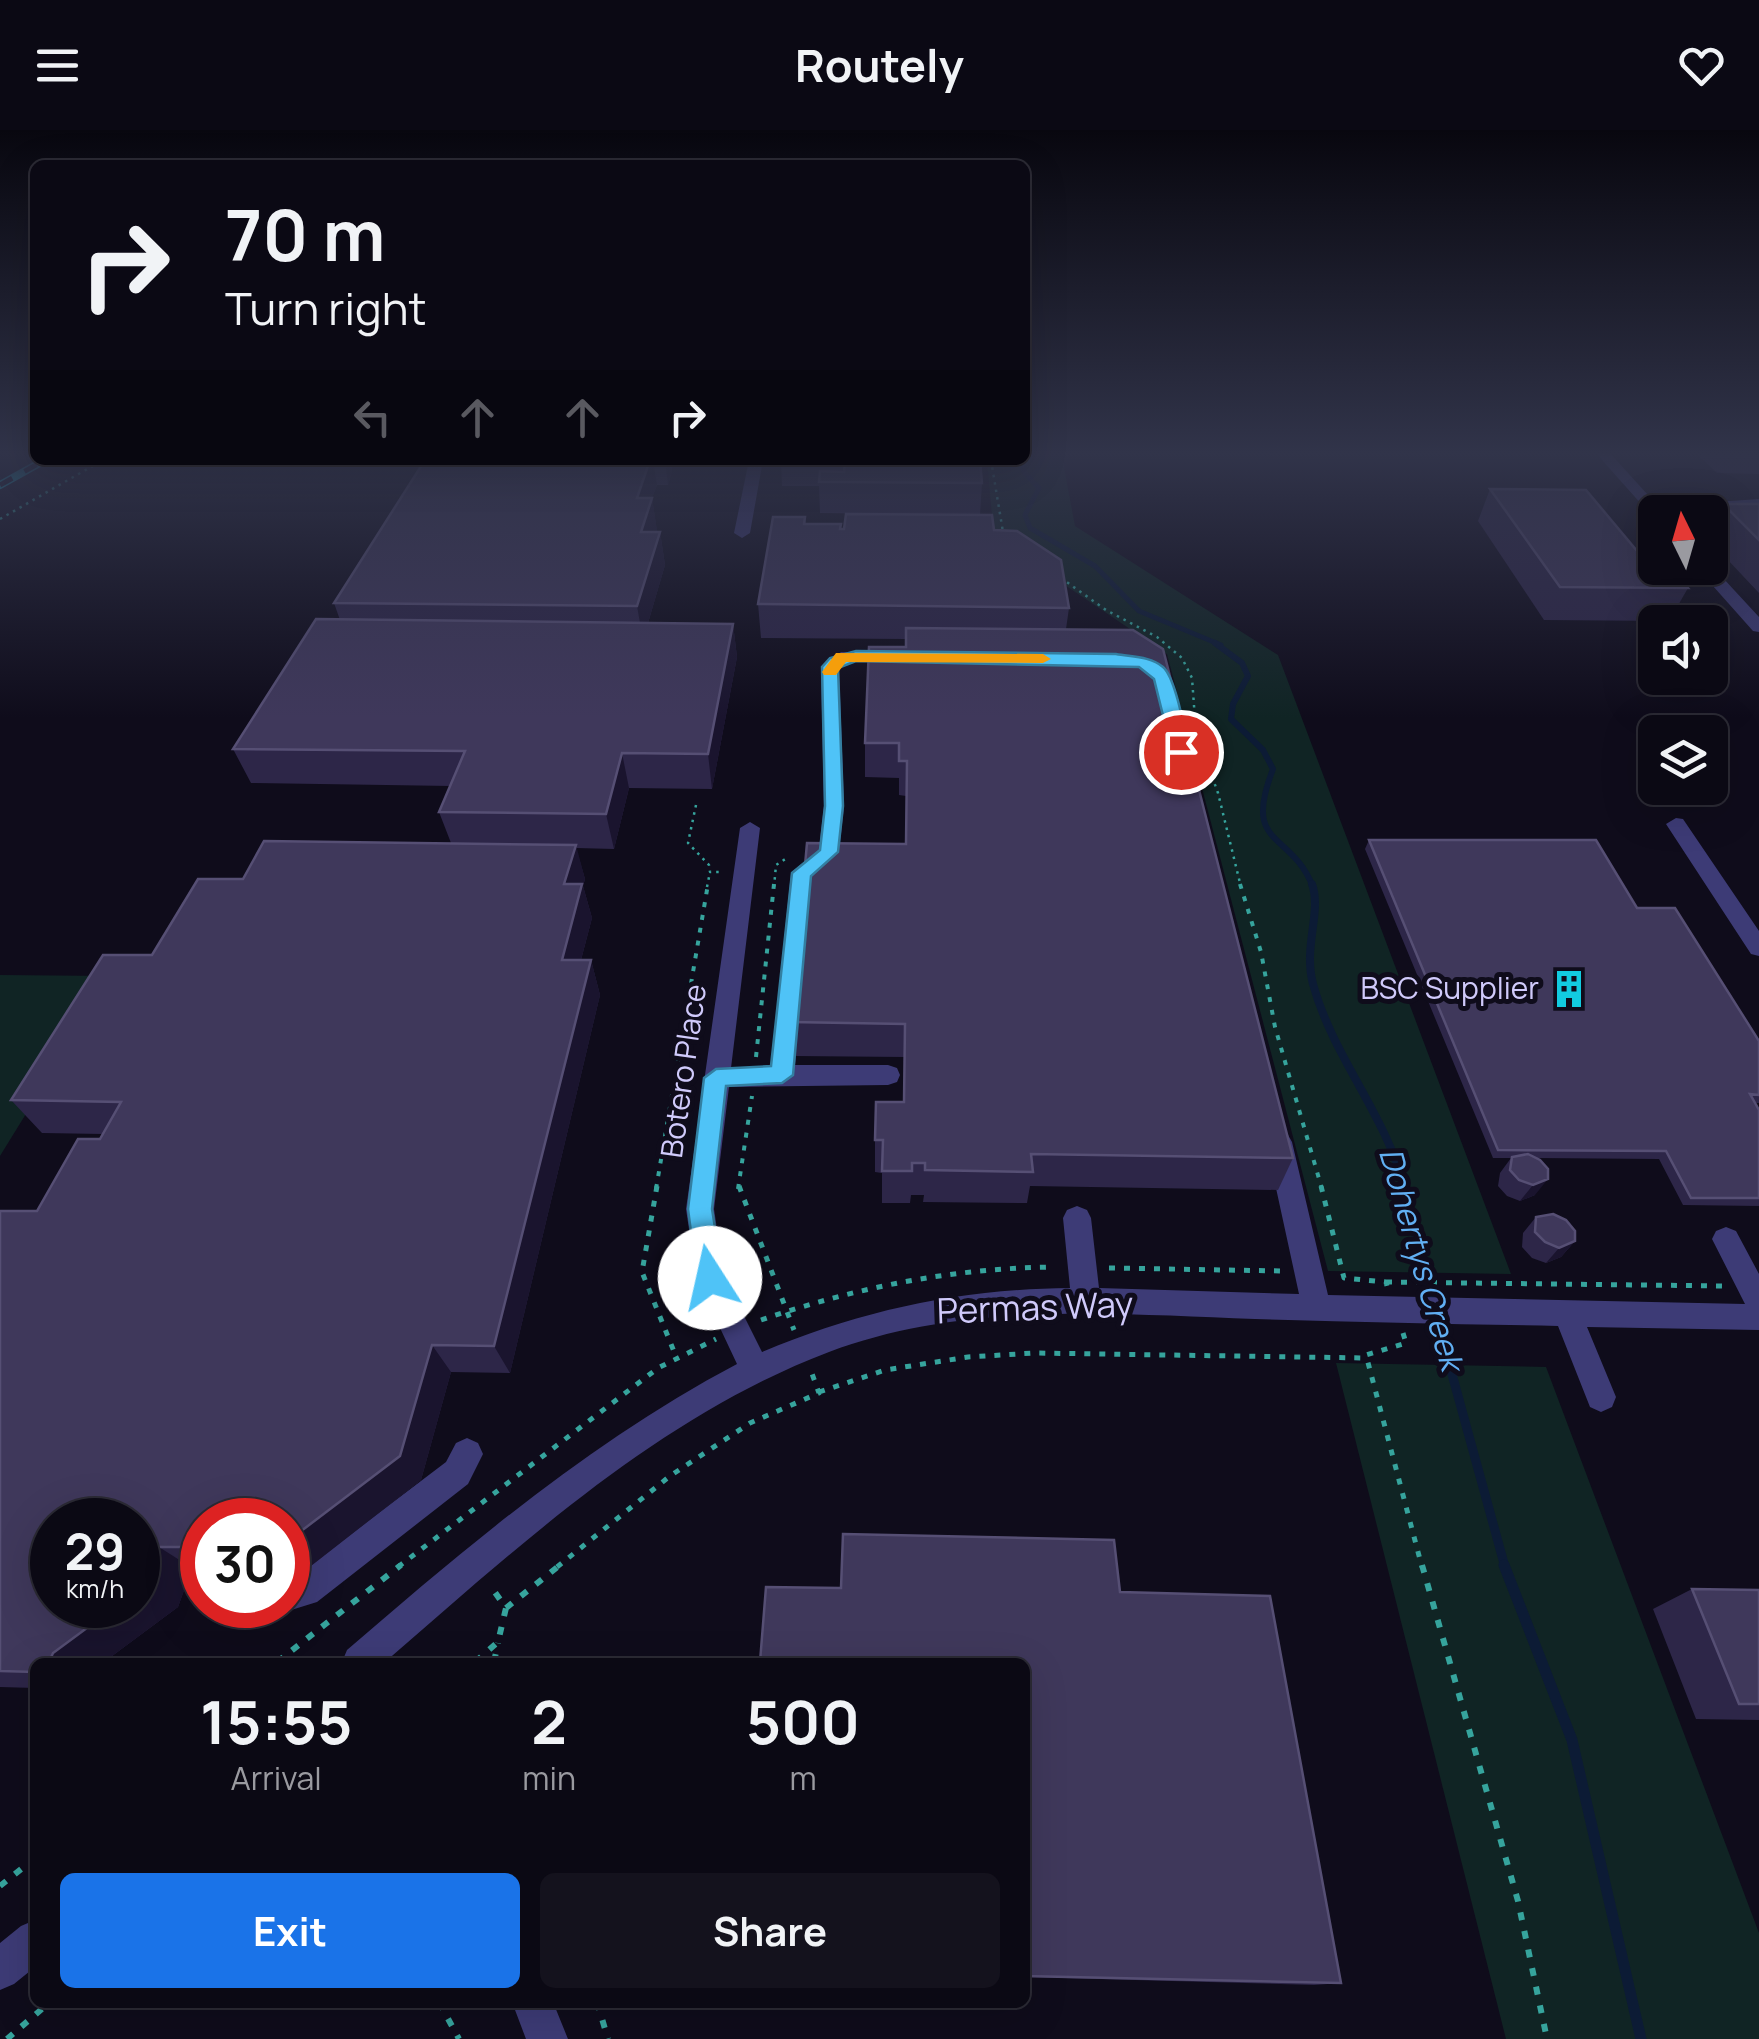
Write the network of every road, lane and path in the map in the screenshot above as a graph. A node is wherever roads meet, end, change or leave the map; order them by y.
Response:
1 (1721, 585) edge
2 (1759, 627) edge
3 (916, 657) edge
4 (696, 805) dead end
5 (1676, 824) dead end
6 (750, 828) dead end
7 (710, 872) junction
8 (744, 872) junction
9 (776, 873) dead end
10 (1759, 948) edge
11 (782, 1075) junction
12 (888, 1075) dead end
13 (716, 1078) junction
14 (1272, 1115) edge
15 (1077, 1218) dead end
16 (1726, 1239) dead end
17 (1755, 1294) edge
18 (1391, 1296) junction
19 (1086, 1303) junction
20 (1317, 1308) junction
21 (1566, 1313) junction
22 (1759, 1317) edge
23 (677, 1358) dead end
24 (1367, 1358) dead end
25 (756, 1372) junction
26 (818, 1392) dead end
27 (1601, 1396) dead end
28 (467, 1454) dead end
29 (446, 1528) dead end
30 (475, 1565) junction
31 (310, 1586) edge
32 (498, 1642) junction
33 (364, 1658) edge
34 (480, 1658) edge
35 (495, 1658) edge
36 (30, 1862) edge
37 (0, 1886) edge
38 (30, 1944) edge
39 (0, 1970) edge
40 (43, 2008) edge
41 (442, 2008) edge
42 (534, 2008) edge
43 (600, 2008) edge
44 (8, 2039) edge
45 (459, 2039) edge
46 (547, 2039) edge
47 (608, 2039) edge

1 - 2 street
3 - 11 street
4 - 7 path
5 - 10 street
6 - 8 street, Botero Place
7 - 8 path
7 - 23 path
8 - 9 path
8 - 13 street, Botero Place
11 - 12 street
11 - 13 street
13 - 25 street, Botero Place
14 - 20 street
15 - 19 street
16 - 17 street
17 - 18 path
18 - 20 street, Permas Way
18 - 21 street, Permas Way
19 - 20 street, Permas Way
19 - 25 street, Permas Way
21 - 22 street, Permas Way
21 - 27 street
24 - 26 path
25 - 30 street, Permas Way
28 - 31 street
29 - 30 path
30 - 32 path
30 - 33 street, Permas Way
32 - 34 path
32 - 35 path
36 - 37 path
38 - 39 street
40 - 44 path
41 - 45 path
42 - 46 street
43 - 47 path

